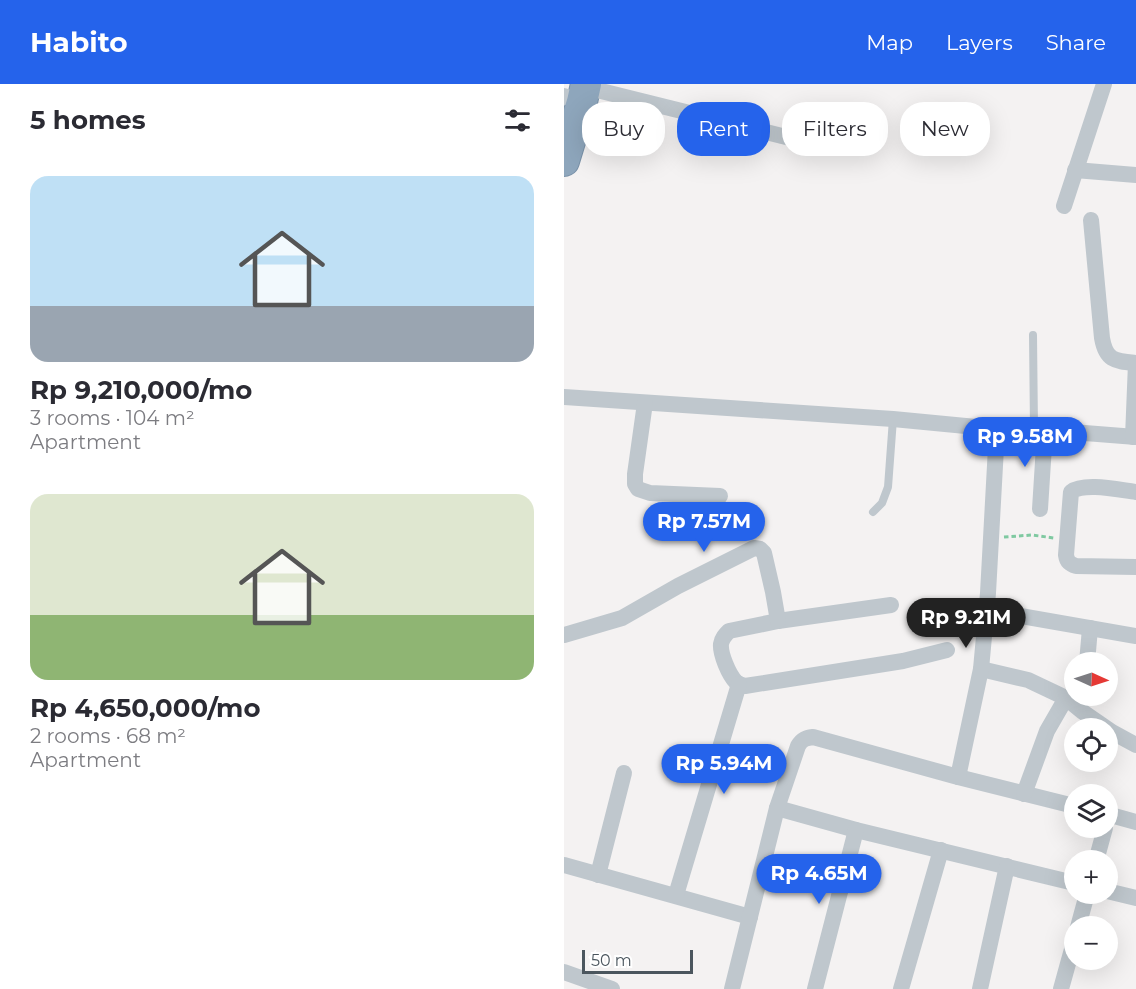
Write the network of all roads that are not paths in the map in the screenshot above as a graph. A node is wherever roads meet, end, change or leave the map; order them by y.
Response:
1 (1104, 84) edge
2 (579, 92) edge
3 (782, 136) edge
4 (564, 160) edge
5 (1075, 170) junction
6 (1136, 175) edge
7 (1064, 206) dead end
8 (1091, 220) dead end
9 (1033, 335) dead end
10 (1136, 363) edge
11 (564, 397) edge
12 (645, 403) junction
13 (893, 419) junction
14 (997, 429) junction
15 (1040, 430) junction
16 (1135, 437) edge
17 (1136, 492) edge
18 (720, 496) dead end
19 (1040, 509) dead end
20 (873, 512) dead end
21 (1136, 567) edge
22 (891, 605) dead end
23 (986, 610) junction
24 (778, 621) junction
25 (1090, 628) junction
26 (564, 634) edge
27 (1136, 636) edge
28 (947, 650) dead end
29 (1088, 652) edge
30 (981, 669) junction
31 (739, 684) junction
32 (1064, 697) edge
33 (1064, 701) edge
34 (1085, 706) edge
35 (1136, 745) edge
36 (624, 773) dead end
37 (958, 777) junction
38 (1024, 794) junction
39 (1064, 804) edge
40 (777, 808) junction
41 (1118, 820) edge
42 (1136, 822) edge
43 (856, 830) junction
44 (941, 850) junction
45 (564, 865) edge
46 (1007, 866) junction
47 (598, 876) junction
48 (1064, 880) edge
49 (1118, 894) edge
50 (676, 895) junction
51 (1136, 898) edge
52 (750, 917) junction
53 (1066, 970) edge
54 (564, 972) edge
55 (612, 989) edge
56 (732, 989) edge
57 (816, 989) edge
58 (901, 989) edge
59 (980, 989) edge
60 (1061, 989) edge

1 - 5 street
2 - 3 street
2 - 4 highway
5 - 6 street
5 - 7 street
8 - 10 street
9 - 15 lane
10 - 16 street
11 - 12 street
12 - 13 street
12 - 18 street
13 - 14 street
13 - 20 lane
14 - 15 street
14 - 23 street
15 - 16 street
15 - 19 street
17 - 21 street
22 - 24 street
23 - 25 street
23 - 30 street
24 - 26 street
24 - 31 street
25 - 27 street
25 - 29 street
28 - 31 street
30 - 32 street
30 - 37 street
31 - 50 street
33 - 38 street
34 - 35 street
36 - 47 street
37 - 38 street
37 - 40 street
38 - 39 street
40 - 43 street
40 - 52 street
41 - 42 street
43 - 44 street
43 - 57 street
44 - 46 street
44 - 58 street
45 - 47 street
46 - 48 street
46 - 59 street
47 - 50 street
49 - 51 street
50 - 52 street
52 - 56 street
53 - 60 street
54 - 55 street

